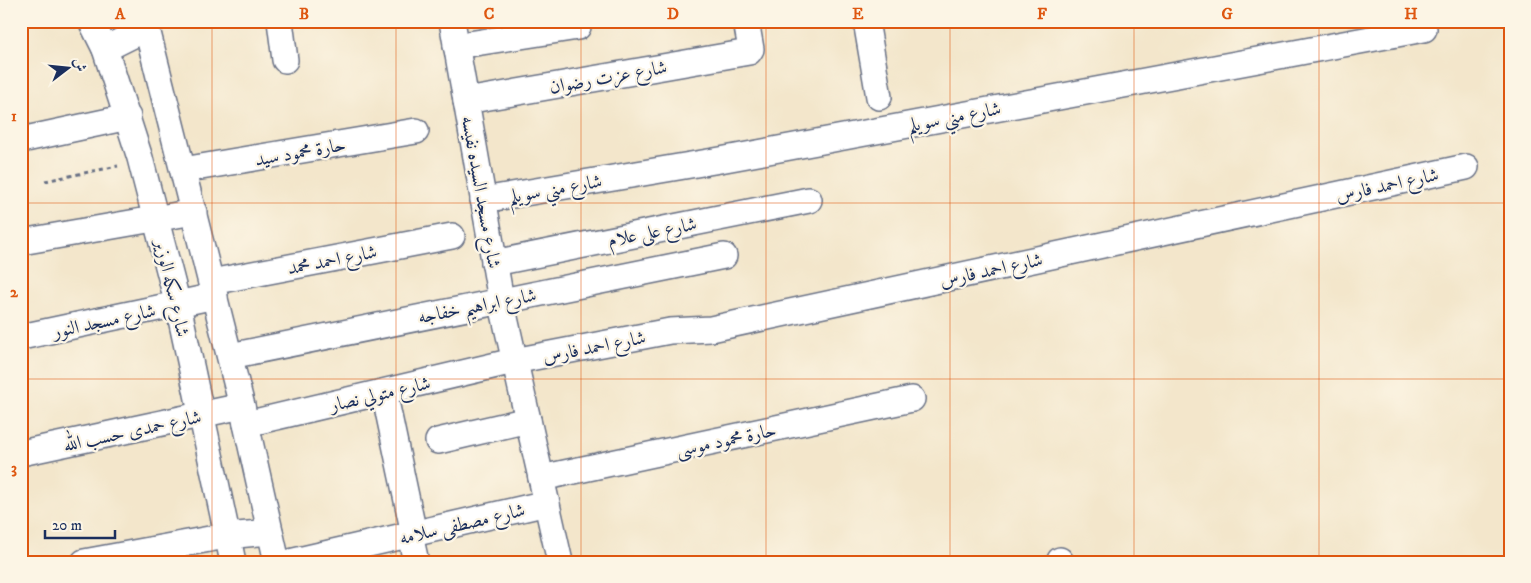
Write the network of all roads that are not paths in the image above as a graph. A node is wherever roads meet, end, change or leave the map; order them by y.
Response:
1 (91, 21) edge
2 (280, 21) edge
3 (452, 21) edge
4 (746, 21) edge
5 (866, 21) edge
6 (146, 25) edge
7 (578, 27) dead end
8 (1424, 29) dead end
9 (456, 46) junction
10 (105, 50) junction
11 (285, 60) dead end
12 (879, 97) dead end
13 (466, 101) junction
14 (128, 117) junction
15 (416, 131) dead end
16 (21, 140) edge
17 (1466, 167) dead end
18 (183, 170) junction
19 (483, 200) junction
20 (809, 200) dead end
21 (194, 212) junction
22 (156, 219) junction
23 (452, 236) dead end
24 (21, 242) edge
25 (724, 256) dead end
26 (494, 262) junction
27 (213, 289) junction
28 (501, 300) junction
29 (178, 305) junction
30 (21, 337) edge
31 (230, 356) junction
32 (514, 361) junction
33 (384, 392) junction
34 (912, 399) dead end
35 (201, 415) junction
36 (244, 415) junction
37 (528, 420) junction
38 (438, 441) dead end
39 (21, 453) edge
40 (541, 478) junction
41 (547, 503) junction
42 (270, 532) junction
43 (412, 534) junction
44 (226, 536) junction
45 (84, 562) edge
46 (233, 562) edge
47 (277, 562) edge
48 (290, 562) edge
49 (416, 562) edge
50 (560, 562) edge

1 - 10 street, شارع سكه الوزير
2 - 11 street
3 - 9 street, شارع مسجد السيده نفيسه
4 - 13 street, شارع عزت رضوان
5 - 12 street
6 - 10 street
6 - 18 street, شارع سكه الوزير
7 - 9 street
8 - 19 street, شارع مني سويلم
9 - 13 street, شارع مسجد السيده نفيسه
10 - 14 street, شارع سكه الوزير
13 - 19 street, شارع مسجد السيده نفيسه
14 - 16 street
14 - 22 street, شارع سكه الوزير
15 - 18 street, حارة محمود سيد
17 - 32 street, شارع احمد فارس
18 - 21 street, شارع سكه الوزير
19 - 26 street, شارع مسجد السيده نفيسه
20 - 26 street, شارع على علام
21 - 22 street
21 - 27 street, شارع سكه الوزير
22 - 24 street
22 - 29 street, شارع سكه الوزير
23 - 27 street, شارع احمد محمد
25 - 28 street, شارع ابراهيم خفاجه
26 - 28 street, شارع مسجد السيده نفيسه
27 - 29 street, شارع مسجد النور
27 - 31 street, شارع سكه الوزير
28 - 31 street, شارع ابراهيم خفاجه
28 - 32 street, شارع مسجد السيده نفيسه
29 - 30 street, شارع مسجد النور
29 - 35 street, شارع سكه الوزير
31 - 36 street, شارع سكه الوزير
32 - 33 street, شارع متولي نصار
32 - 37 street, شارع مسجد السيده نفيسه
33 - 36 street, شارع متولي نصار
33 - 43 street
34 - 40 street, حارة محمود موسى
35 - 36 street, شارع حمدى حسب الله
35 - 39 street, شارع حمدى حسب الله
35 - 44 street, شارع سكه الوزير
36 - 42 street, شارع سكه الوزير
37 - 38 street
37 - 40 street, شارع مسجد السيده نفيسه
40 - 41 street, شارع مسجد السيده نفيسه
41 - 43 street, شارع مصطفى سلامه
41 - 50 street, شارع مسجد السيده نفيسه
42 - 44 street
42 - 47 street, شارع سكه الوزير
43 - 48 street, شارع مصطفى سلامه
43 - 49 street
44 - 45 street
44 - 46 street, شارع سكه الوزير

